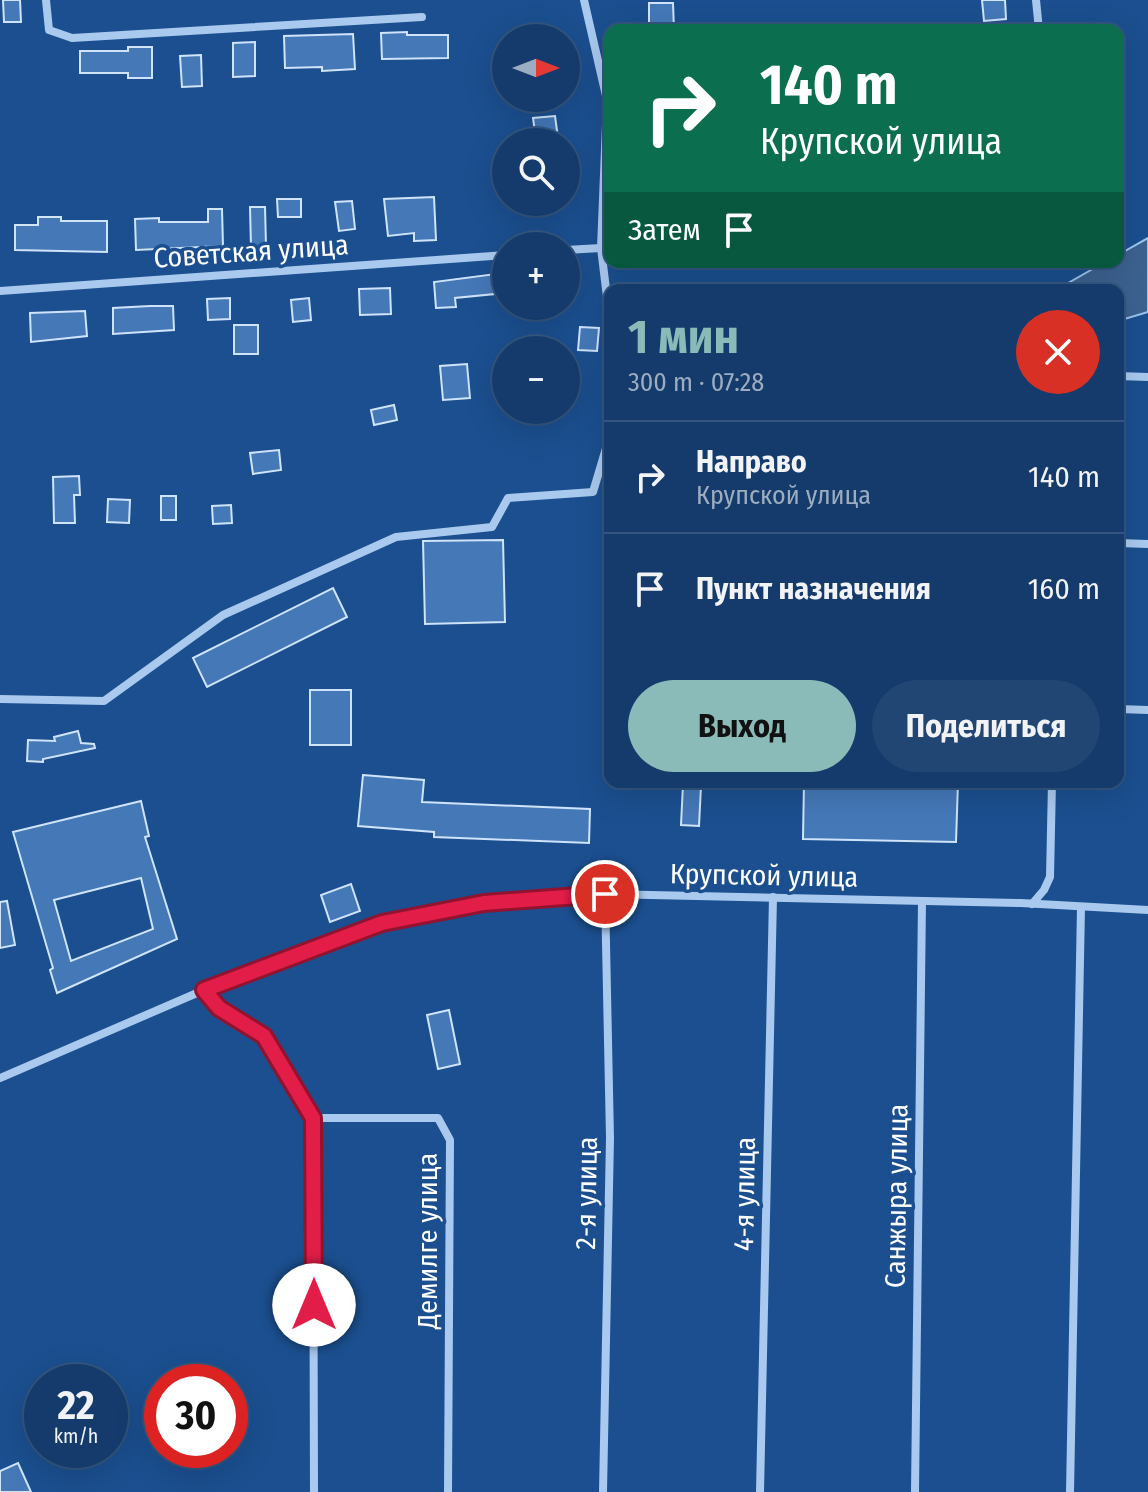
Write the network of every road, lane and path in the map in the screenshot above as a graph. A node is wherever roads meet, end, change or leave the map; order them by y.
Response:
1 (46, 0) edge
2 (584, 0) edge
3 (1036, 0) edge
4 (422, 17) dead end
5 (1038, 24) edge
6 (604, 87) edge
7 (604, 174) edge
8 (601, 248) junction
9 (580, 249) edge
10 (492, 256) edge
11 (605, 284) edge
12 (0, 291) edge
13 (1124, 376) edge
14 (1148, 377) edge
15 (604, 455) edge
16 (1124, 543) edge
17 (1148, 544) edge
18 (0, 699) edge
19 (1124, 709) edge
20 (1148, 710) edge
21 (1052, 788) edge
22 (605, 894) junction
23 (773, 897) junction
24 (922, 901) junction
25 (1032, 904) junction
26 (1081, 907) junction
27 (1148, 910) edge
28 (204, 990) junction
29 (0, 1078) edge
30 (313, 1118) junction
31 (314, 1492) edge
32 (448, 1492) edge
33 (603, 1492) edge
34 (760, 1492) edge
35 (915, 1492) edge
36 (1070, 1492) edge

1 - 4 street
2 - 6 street
3 - 5 street
7 - 8 street
8 - 9 street
8 - 11 street
10 - 12 street, Советская улица
13 - 14 street
15 - 18 street
16 - 17 street
19 - 20 street
21 - 25 street
22 - 23 street, Крупской улица
22 - 28 street, Крупской улица
22 - 33 street, 2-я улица
23 - 24 street, Крупской улица
23 - 34 street, 4-я улица
24 - 25 street, Крупской улица
24 - 35 street, Санжыра улица
25 - 26 street, Крупской улица
26 - 27 street, Крупской улица
26 - 36 street
28 - 29 street, Крупской улица
28 - 30 street
30 - 31 street
30 - 32 street, Демилге улица

